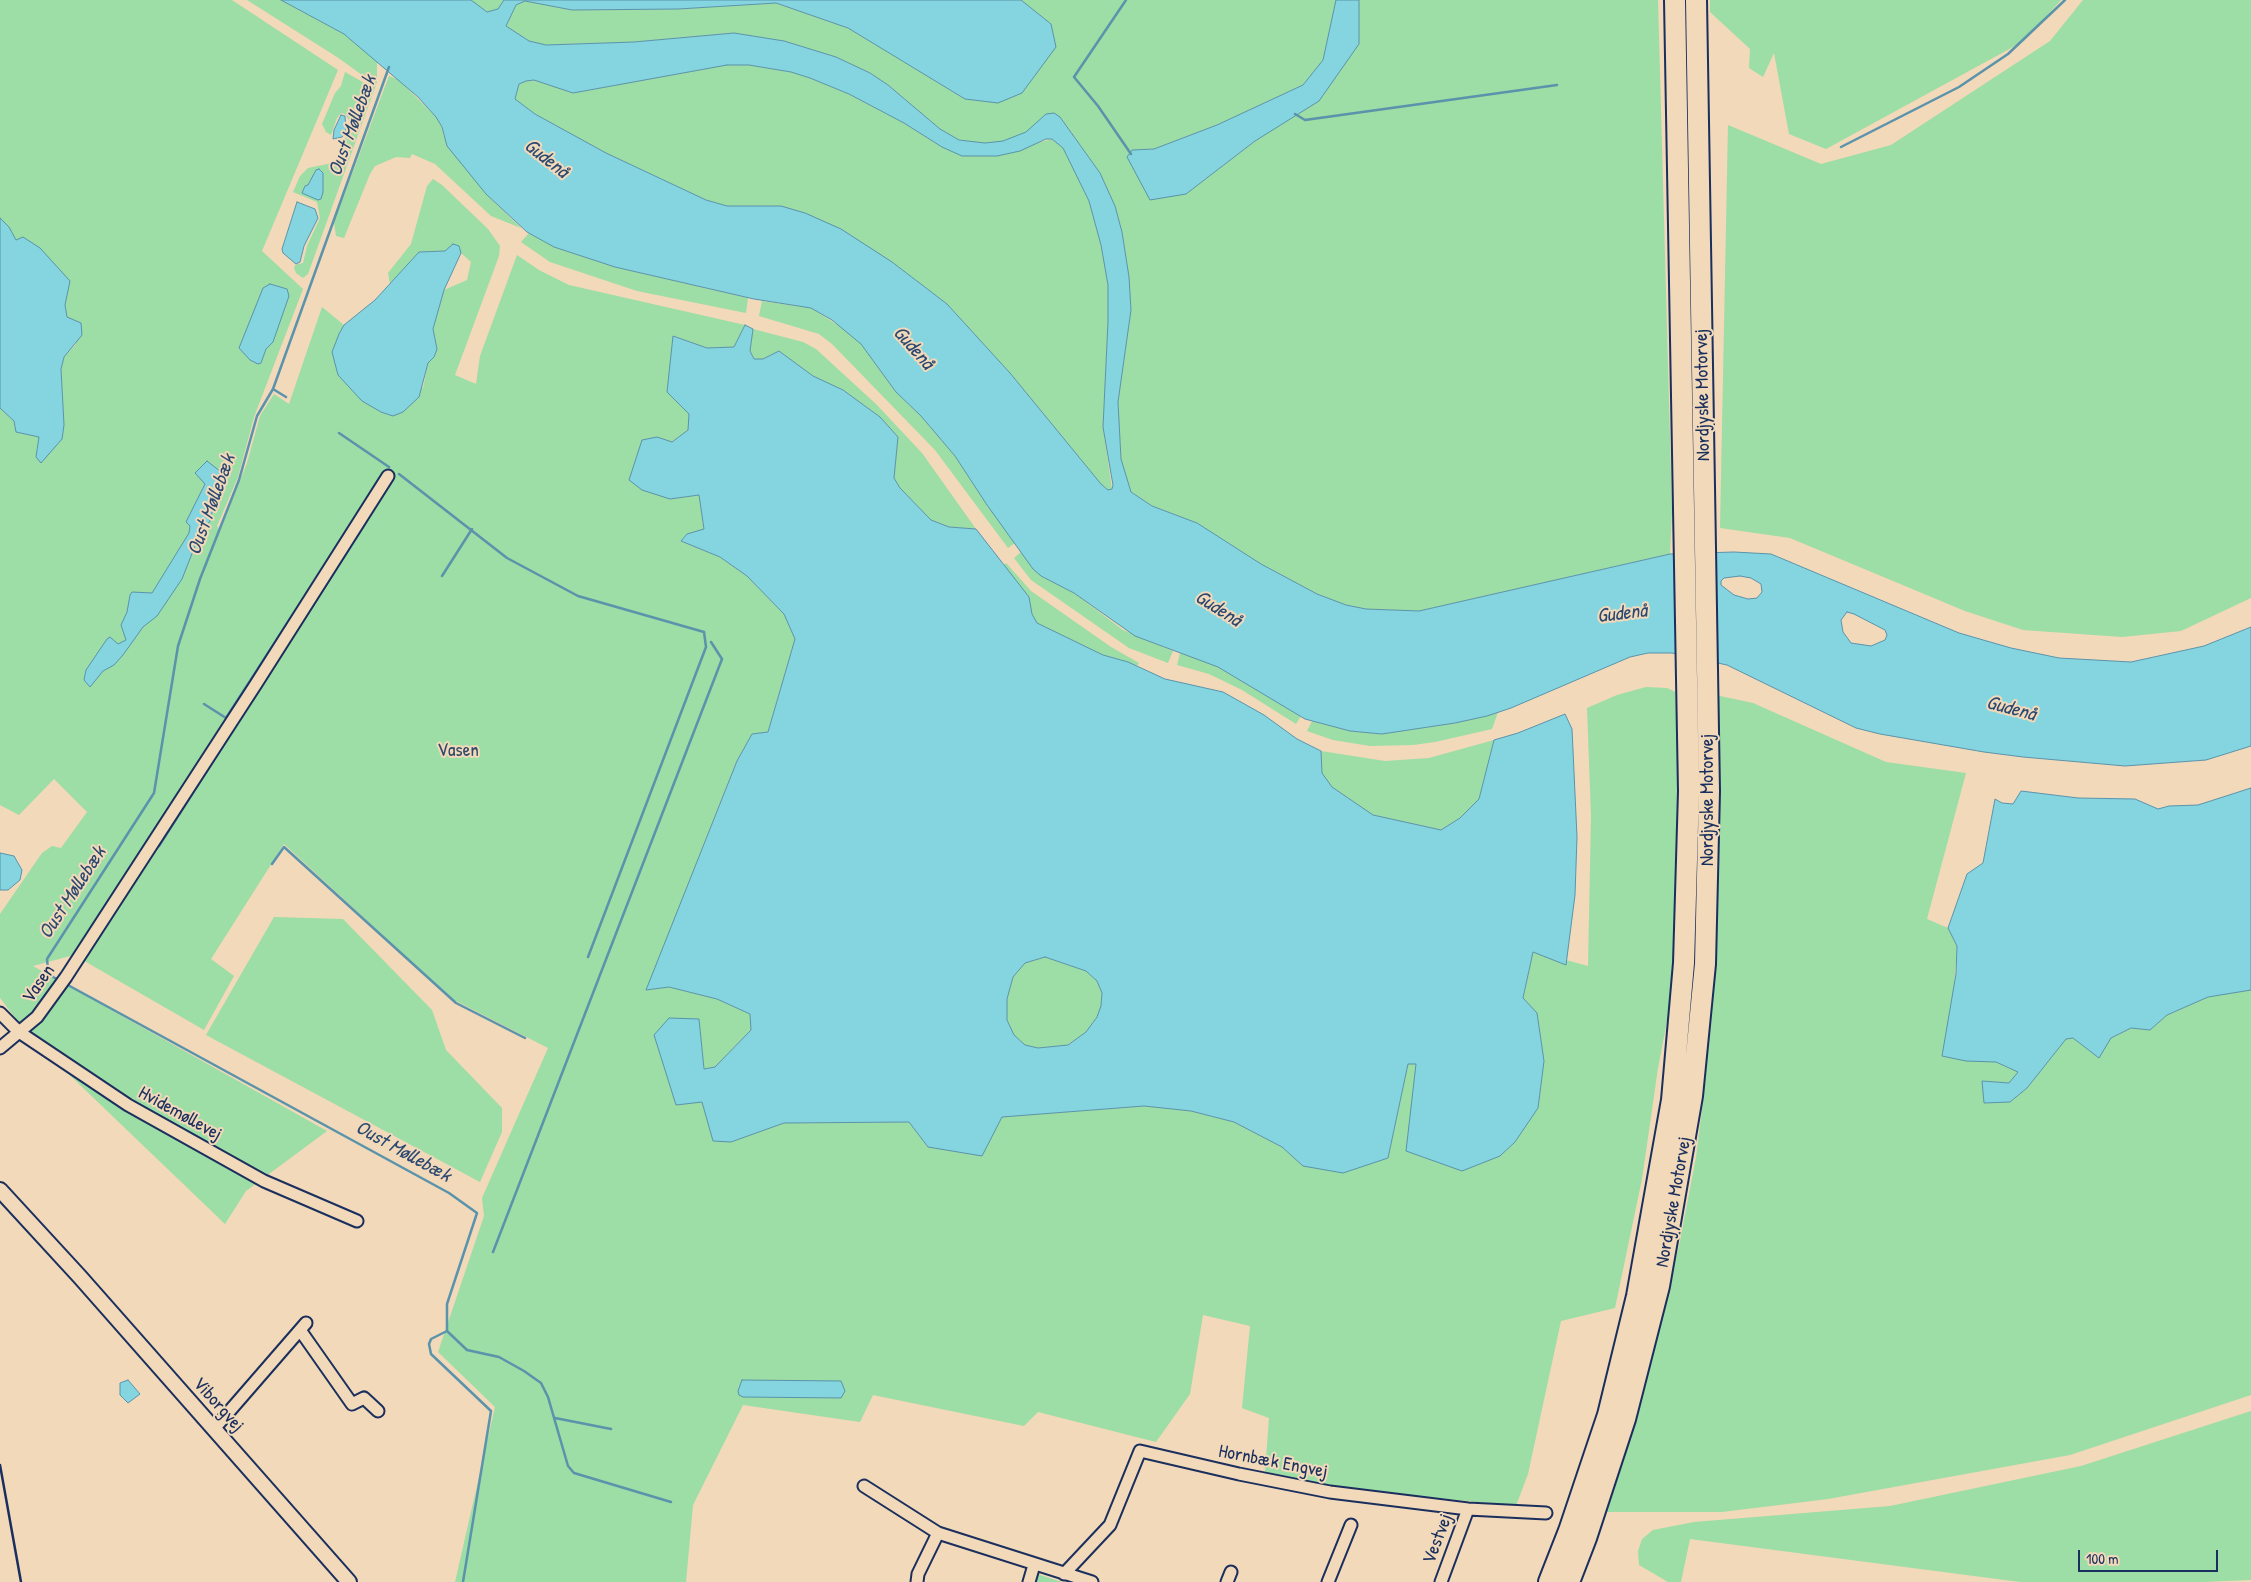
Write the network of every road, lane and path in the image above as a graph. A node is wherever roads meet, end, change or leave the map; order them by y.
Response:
1 (1675, 0) edge
2 (1697, 0) edge
3 (388, 476) dead end
4 (0, 1013) edge
5 (19, 1032) junction
6 (0, 1048) edge
7 (0, 1179) edge
8 (0, 1190) edge
9 (357, 1221) dead end
10 (58, 1252) junction
11 (378, 1411) dead end
12 (214, 1428) junction
13 (864, 1486) dead end
14 (1468, 1509) junction
15 (1546, 1513) dead end
16 (1350, 1525) dead end
17 (938, 1533) junction
18 (1034, 1565) junction
19 (1064, 1574) junction
20 (348, 1582) edge
21 (917, 1582) edge
22 (1029, 1582) edge
23 (1092, 1582) edge
24 (1328, 1582) edge
25 (1441, 1582) edge
26 (1549, 1582) edge
27 (1569, 1582) edge

1 - 26 highway, Nordjyske Motorvej
2 - 27 highway, Nordjyske Motorvej
3 - 5 street, Vasen
4 - 5 street, Hvidemøllevej
5 - 6 street, Vasen
5 - 9 street, Hvidemøllevej
7 - 10 street, Viborgvej
8 - 10 street, Viborgvej
10 - 12 street, Viborgvej
11 - 12 street
12 - 20 street, Viborgvej
13 - 17 street
14 - 15 street, Hornbæk Engvej
14 - 19 street, Hornbæk Engvej
14 - 25 street, Vestvej
16 - 24 street
17 - 18 street
17 - 21 street
18 - 19 street
18 - 22 street
19 - 23 street

